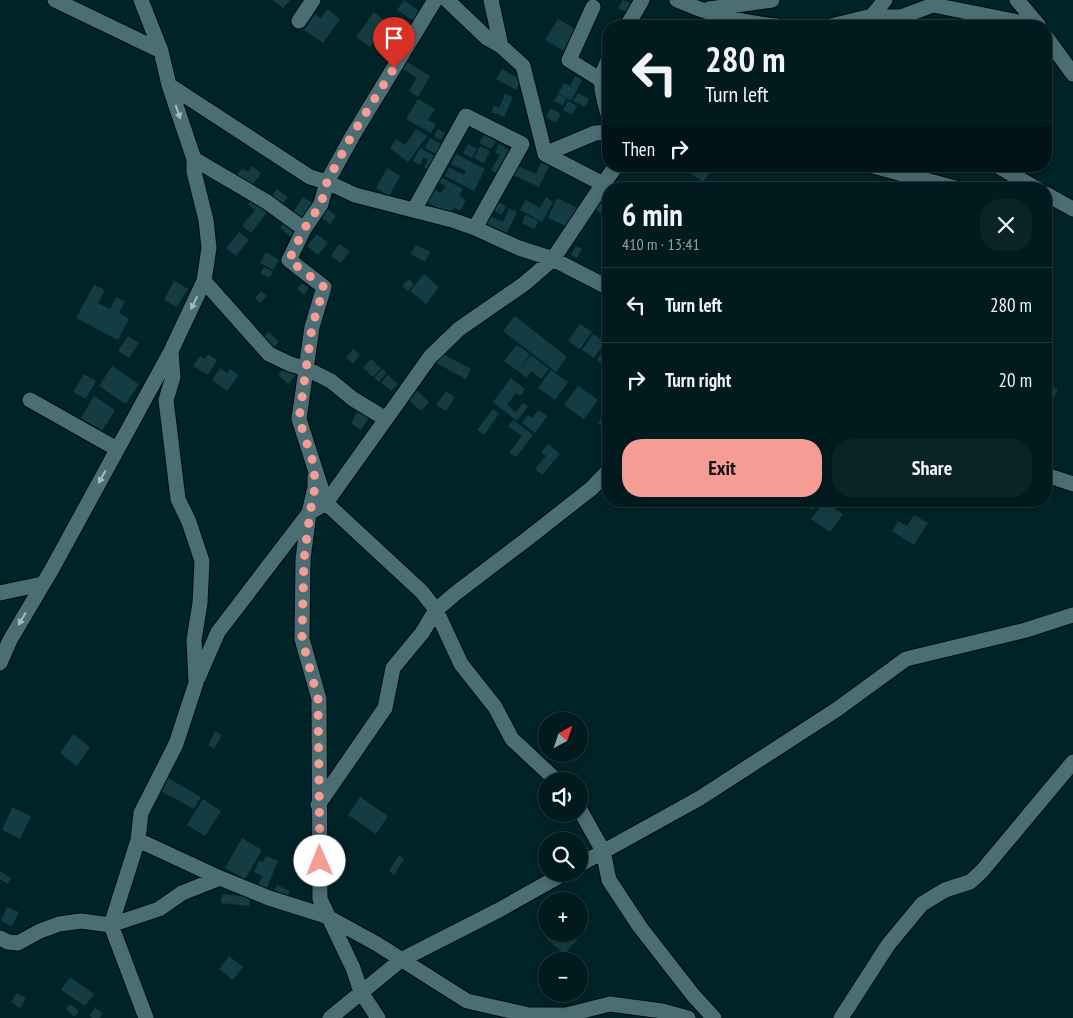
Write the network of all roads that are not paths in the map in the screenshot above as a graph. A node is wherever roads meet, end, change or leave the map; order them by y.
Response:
1 (55, 0) edge
2 (313, 0) edge
3 (435, 0) edge
4 (446, 0) edge
5 (491, 0) edge
6 (642, 0) edge
7 (677, 0) edge
8 (772, 0) edge
9 (885, 0) edge
10 (1017, 0) edge
11 (144, 2) edge
12 (590, 2) edge
13 (700, 11) junction
14 (631, 20) edge
15 (708, 20) edge
16 (739, 20) edge
17 (869, 20) edge
18 (876, 20) edge
19 (1008, 20) edge
20 (1033, 20) edge
21 (299, 21) dead end
22 (1052, 45) edge
23 (501, 46) junction
24 (161, 51) junction
25 (1073, 74) edge
26 (602, 81) edge
27 (169, 85) junction
28 (602, 132) edge
29 (545, 154) junction
30 (194, 159) junction
31 (895, 172) edge
32 (1008, 172) edge
33 (327, 182) junction
34 (933, 182) edge
35 (1025, 182) edge
36 (602, 183) edge
37 (602, 186) edge
38 (1052, 197) edge
39 (1073, 209) edge
40 (414, 210) junction
41 (475, 228) junction
42 (304, 229) junction
43 (553, 259) junction
44 (204, 281) junction
45 (602, 284) edge
46 (170, 351) junction
47 (307, 369) junction
48 (30, 400) dead end
49 (386, 419) junction
50 (117, 449) junction
51 (314, 465) junction
52 (602, 477) edge
53 (1052, 477) edge
54 (1073, 484) edge
55 (326, 503) junction
56 (310, 513) junction
57 (42, 584) junction
58 (0, 593) edge
59 (436, 610) junction
60 (1073, 615) edge
61 (0, 663) edge
62 (196, 683) junction
63 (1073, 762) edge
64 (547, 772) edge
65 (318, 805) junction
66 (587, 822) edge
67 (138, 840) junction
68 (603, 851) junction
69 (588, 860) edge
70 (220, 878) junction
71 (549, 882) edge
72 (330, 918) junction
73 (112, 925) junction
74 (0, 938) edge
75 (401, 960) junction
76 (361, 992) junction
77 (146, 1018) edge
78 (330, 1018) edge
79 (378, 1018) edge
80 (688, 1018) edge
81 (714, 1018) edge
82 (841, 1018) edge

1 - 24 street
2 - 21 street
3 - 33 street
4 - 23 street
5 - 23 street
6 - 14 street
7 - 13 street
8 - 13 street
9 - 17 street
10 - 20 street
11 - 24 street
12 - 26 street
13 - 15 street
13 - 16 street
18 - 19 street
22 - 25 street
23 - 29 street
24 - 27 street
27 -> 30 street
27 - 33 street
28 - 29 street
29 - 36 street
30 - 42 street
30 - 44 street
31 - 34 street
32 - 35 street
33 - 40 street
33 - 42 street
37 - 43 street
38 - 39 street
40 - 41 street
40 - 41 street
41 - 43 street
42 - 47 street
43 - 45 street
43 - 49 street
44 -> 46 street
44 - 47 street
46 - 50 street
46 - 62 street
47 - 49 street
47 - 51 street
48 - 50 street
49 - 55 street
50 -> 57 street
51 - 55 street
51 - 56 street
52 - 59 street
53 - 54 street
55 - 56 street
55 - 59 street
56 - 62 street
56 - 65 street
57 - 58 street
57 -> 61 street
59 - 64 street
59 - 65 street
60 - 68 street
62 - 67 street
63 - 82 street
65 - 72 street
66 - 68 street
67 - 70 street
67 - 73 street
68 - 69 street
68 - 81 street
70 - 72 street
70 - 73 street
71 - 75 street
72 - 75 street
72 - 76 street
73 - 74 street
73 - 77 street
75 - 76 street
75 - 80 street
76 - 78 street
76 - 79 street

